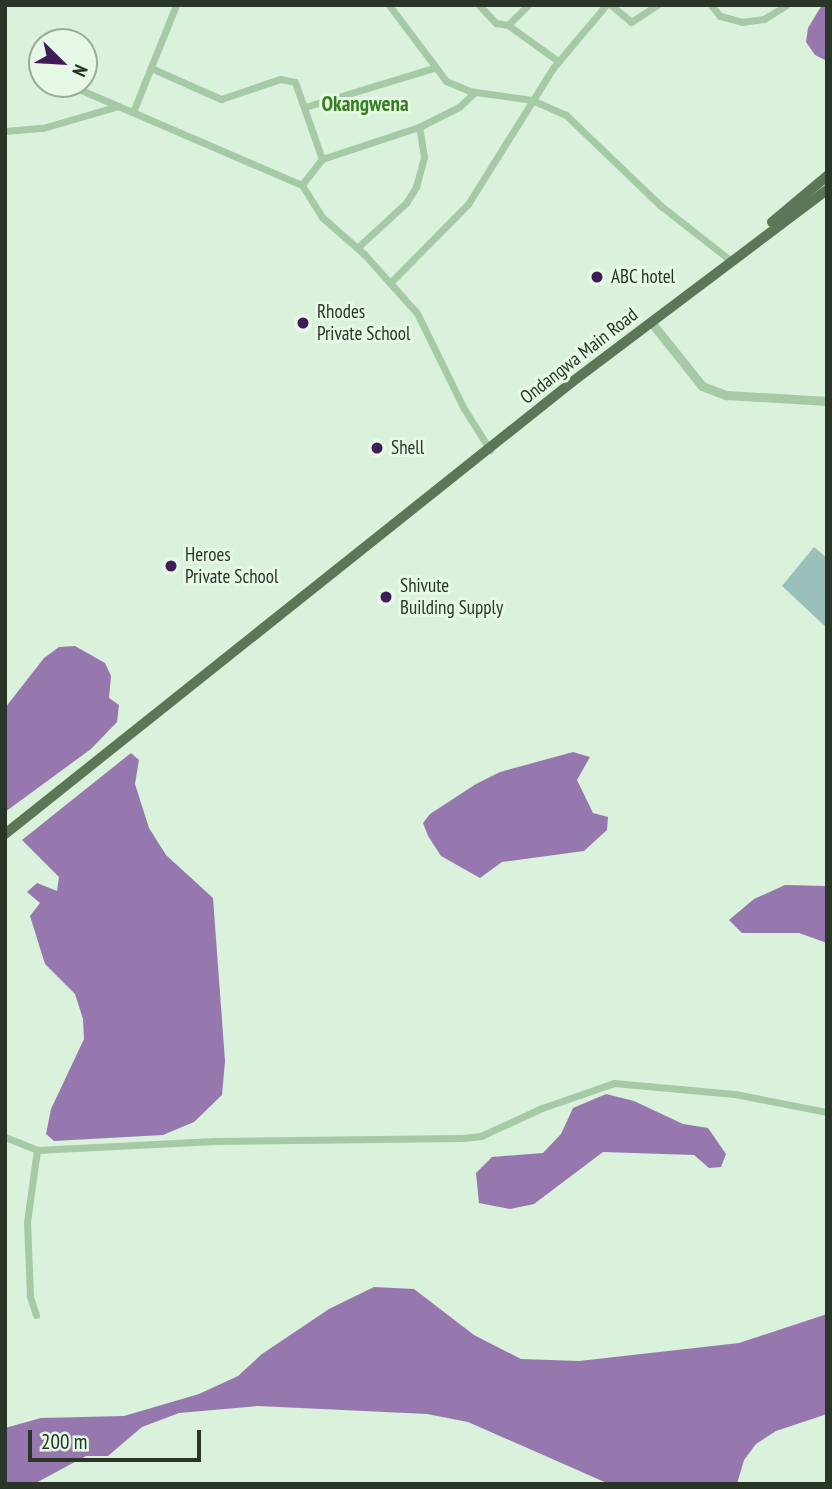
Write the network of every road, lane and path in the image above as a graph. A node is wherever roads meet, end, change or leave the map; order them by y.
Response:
1 (176, 5) edge
2 (389, 5) edge
3 (479, 5) edge
4 (528, 5) edge
5 (609, 5) edge
6 (657, 5) edge
7 (711, 5) edge
8 (786, 5) edge
9 (508, 26) junction
10 (558, 61) junction
11 (151, 68) junction
12 (433, 68) junction
13 (475, 92) junction
14 (98, 97) edge
15 (532, 100) junction
16 (118, 106) junction
17 (305, 107) junction
18 (133, 112) junction
19 (419, 127) junction
20 (5, 131) edge
21 (322, 159) junction
22 (827, 176) edge
23 (302, 185) junction
24 (827, 190) edge
25 (756, 239) junction
26 (357, 248) junction
27 (730, 260) junction
28 (391, 282) junction
29 (651, 321) junction
30 (827, 401) edge
31 (490, 450) junction
32 (5, 834) edge
33 (827, 1112) edge
34 (5, 1137) edge
35 (37, 1150) junction
36 (36, 1315) dead end

1 - 11 street
2 - 12 street
3 - 9 street
4 - 9 street
5 - 6 street
5 - 10 street
7 - 8 street
9 - 10 street
10 - 15 street
11 - 17 street
11 - 18 street
12 - 13 street
12 - 17 street
13 - 15 street
13 - 19 street
14 - 16 street
15 - 27 street
15 - 28 street
16 - 18 street
16 - 20 street
17 - 21 street
18 - 23 street
19 - 21 street
19 - 26 street
21 - 23 street
22 - 25 main road, Ondangwa Main Road
23 - 26 street
24 - 25 main road, Ondangwa Main Road
25 - 27 main road, Ondangwa Main Road
26 - 28 street
27 - 29 main road, Ondangwa Main Road
28 - 31 street
29 - 30 street
29 - 31 main road, Ondangwa Main Road
31 - 32 main road, Ondangwa Main Road
33 - 35 street
34 - 35 street
35 - 36 street

